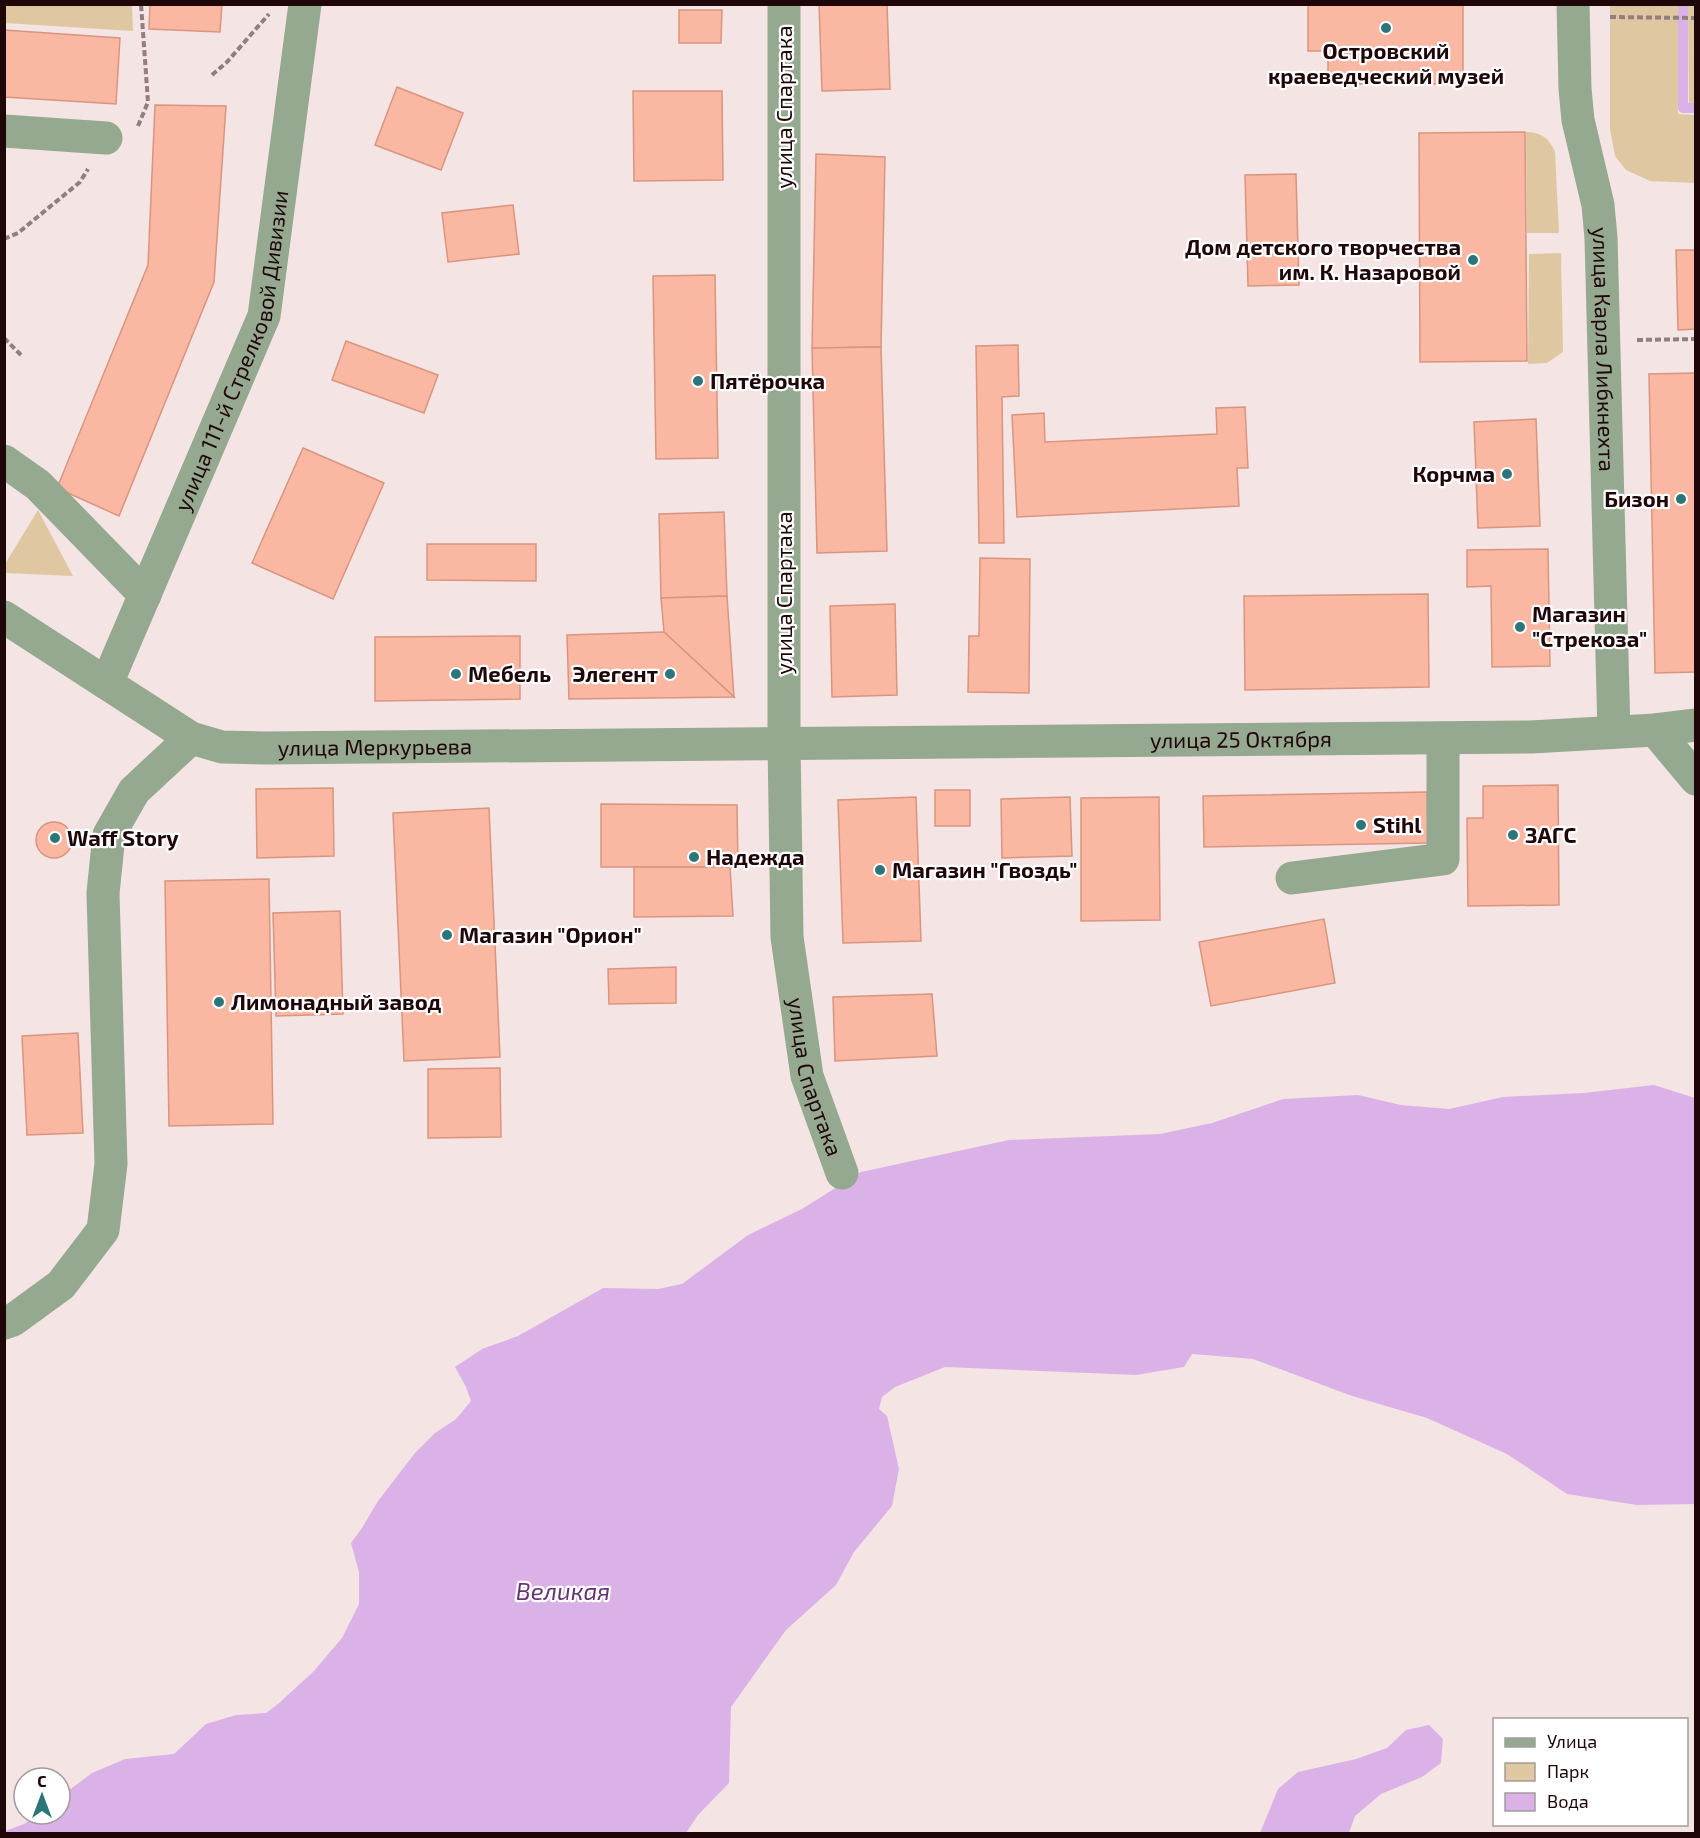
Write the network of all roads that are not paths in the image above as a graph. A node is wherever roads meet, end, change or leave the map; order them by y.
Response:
1 (784, 4) edge
2 (1573, 4) edge
3 (290, 6) edge
4 (4, 131) edge
5 (106, 138) dead end
6 (4, 462) edge
7 (145, 595) junction
8 (4, 617) edge
9 (107, 683) junction
10 (1695, 725) edge
11 (1655, 730) junction
12 (1614, 732) junction
13 (191, 738) junction
14 (1443, 738) junction
15 (783, 742) junction
16 (1695, 778) edge
17 (1292, 878) dead end
18 (842, 1173) dead end
19 (4, 1323) edge

1 - 15 street, улица Спартака
2 - 12 street, улица Карла Либкнехта
3 - 7 street, улица 111-й Стрелковой Дивизии
4 - 5 street
6 - 7 street
7 - 9 street, улица 111-й Стрелковой Дивизии
8 - 9 street, улица Меркурьева
9 - 13 street, улица Меркурьева
10 - 11 street, улица 25 Октября
11 - 12 street, улица 25 Октября
11 - 16 street
12 - 14 street, улица 25 Октября
13 - 15 street, улица Меркурьева
13 - 19 street
14 - 15 street, улица 25 Октября
14 - 17 street
15 - 18 street, улица Спартака

